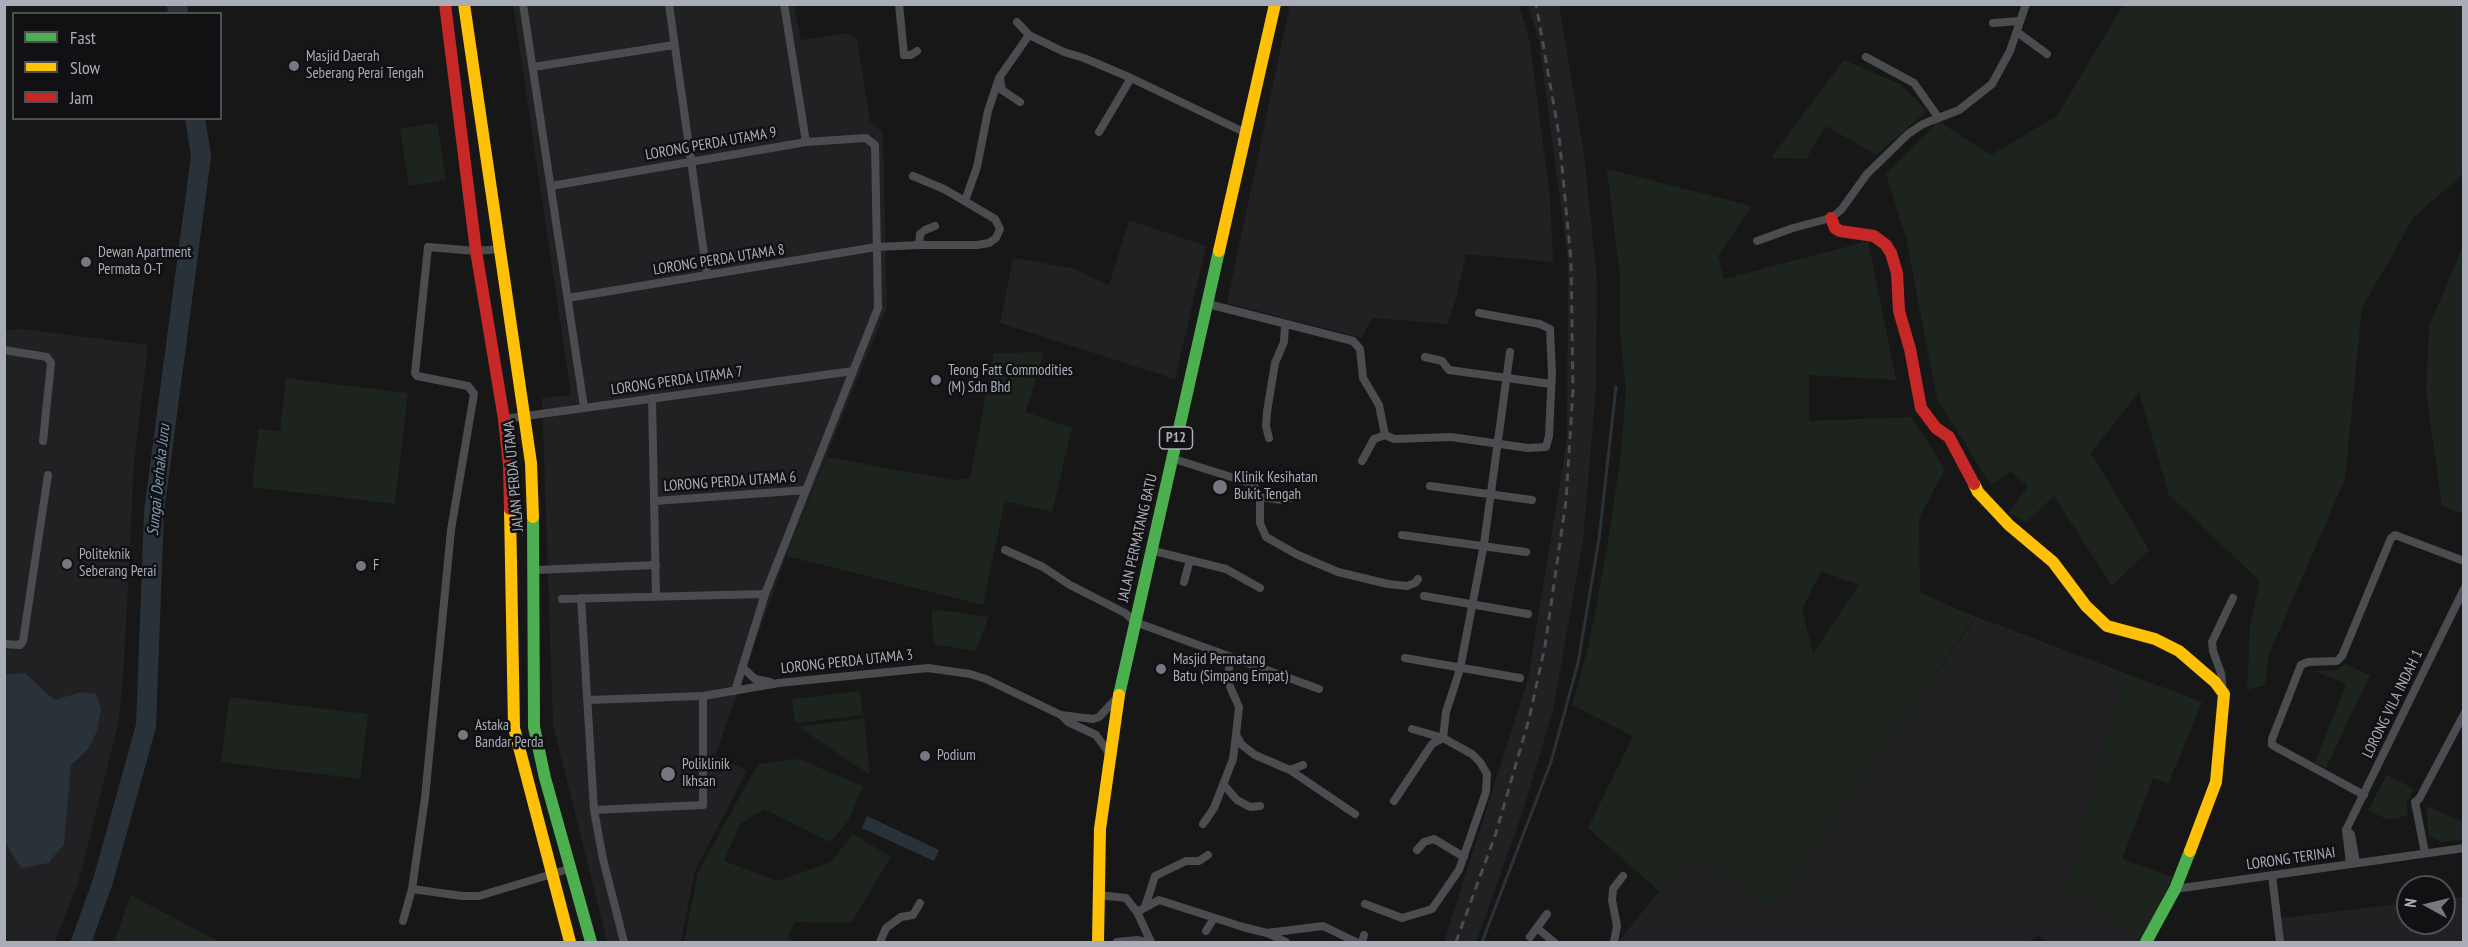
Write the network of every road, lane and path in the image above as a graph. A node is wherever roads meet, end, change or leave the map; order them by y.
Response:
1 (445, 4) edge
2 (464, 4) edge
3 (524, 4) edge
4 (669, 4) edge
5 (784, 4) edge
6 (899, 4) edge
7 (1275, 4) edge
8 (2026, 4) edge
9 (2020, 21) junction
10 (1017, 22) dead end
11 (1993, 23) dead end
12 (2017, 32) junction
13 (1029, 35) junction
14 (674, 45) junction
15 (917, 51) dead end
16 (2047, 54) dead end
17 (1866, 57) dead end
18 (533, 67) junction
19 (999, 78) junction
20 (1131, 78) junction
21 (1020, 102) dead end
22 (1938, 117) junction
23 (1099, 132) dead end
24 (1246, 132) junction
25 (806, 142) junction
26 (691, 161) junction
27 (913, 176) dead end
28 (551, 186) junction
29 (965, 201) junction
30 (1831, 218) junction
31 (935, 226) dead end
32 (1757, 241) dead end
33 (919, 245) junction
34 (876, 247) junction
35 (499, 249) junction
36 (476, 252) junction
37 (707, 275) junction
38 (568, 298) junction
39 (1208, 304) junction
40 (1479, 313) dead end
41 (1285, 325) junction
42 (4, 350) edge
43 (1510, 352) dead end
44 (1425, 357) dead end
45 (853, 370) junction
46 (1506, 378) junction
47 (1551, 384) junction
48 (652, 398) junction
49 (584, 407) junction
50 (524, 416) junction
51 (504, 419) junction
52 (1385, 435) junction
53 (1269, 438) dead end
54 (43, 441) dead end
55 (1497, 444) junction
56 (1171, 458) junction
57 (1362, 461) dead end
58 (48, 475) dead end
59 (1430, 486) dead end
60 (806, 490) junction
61 (1491, 496) junction
62 (1260, 497) junction
63 (1291, 498) dead end
64 (1532, 500) dead end
65 (655, 501) junction
66 (1402, 535) dead end
67 (1484, 544) junction
68 (1005, 550) dead end
69 (1150, 550) junction
70 (1526, 552) dead end
71 (1190, 560) junction
72 (2463, 561) edge
73 (656, 565) junction
74 (535, 570) junction
75 (1418, 579) dead end
76 (1184, 582) dead end
77 (1260, 588) dead end
78 (2463, 589) edge
79 (765, 594) junction
80 (1424, 596) dead end
81 (656, 597) junction
82 (581, 598) junction
83 (2233, 598) dead end
84 (562, 599) dead end
85 (1473, 603) junction
86 (1528, 614) dead end
87 (1135, 622) junction
88 (4, 644) edge
89 (1230, 657) junction
90 (1405, 658) dead end
91 (742, 668) junction
92 (1460, 669) junction
93 (1520, 678) dead end
94 (779, 683) junction
95 (1319, 689) dead end
96 (735, 691) junction
97 (2223, 691) junction
98 (1119, 694) junction
99 (703, 696) junction
100 (588, 700) junction
101 (2463, 714) edge
102 (1061, 715) junction
103 (1412, 729) dead end
104 (1236, 735) junction
105 (1443, 738) junction
106 (1109, 753) junction
107 (1303, 765) dead end
108 (1290, 770) junction
109 (1224, 785) junction
110 (2364, 795) junction
111 (1394, 801) dead end
112 (1260, 806) dead end
113 (594, 810) junction
114 (1355, 814) dead end
115 (1203, 824) dead end
116 (2463, 848) edge
117 (1417, 850) dead end
118 (2425, 853) junction
119 (1208, 855) dead end
120 (1464, 856) junction
121 (2353, 863) junction
122 (572, 868) junction
123 (552, 874) junction
124 (2272, 875) junction
125 (1623, 876) dead end
126 (412, 889) junction
127 (2175, 889) junction
128 (1098, 896) junction
129 (920, 903) dead end
130 (1365, 904) dead end
131 (1141, 909) junction
132 (1547, 914) dead end
133 (1214, 918) junction
134 (403, 921) dead end
135 (1537, 928) junction
136 (1206, 931) dead end
137 (1267, 933) junction
138 (1530, 937) dead end
139 (570, 942) edge
140 (591, 942) edge
141 (624, 942) edge
142 (880, 942) edge
143 (1098, 942) edge
144 (1117, 942) edge
145 (1146, 942) edge
146 (1151, 942) edge
147 (1286, 942) edge
148 (1356, 942) edge
149 (1554, 942) edge
150 (1614, 942) edge
151 (2146, 942) edge
152 (2280, 942) edge

1 - 36 street, JALAN PERDA UTAMA
2 - 35 street, JALAN PERDA UTAMA
3 - 18 street
4 - 14 street
5 - 25 street
6 - 15 street
7 - 24 street, JALAN PERMATANG BATU / P12
8 - 9 street
9 - 11 street
9 - 12 street
10 - 13 street
12 - 16 street
12 - 22 street
13 - 19 street
13 - 20 street
14 - 18 street
14 - 26 street
17 - 22 street
18 - 28 street
19 - 21 street
19 - 29 street
20 - 23 street
20 - 24 street
22 - 30 street
24 - 39 street, JALAN PERMATANG BATU / P12
25 - 26 street, LORONG PERDA UTAMA 9
25 - 34 street, LORONG PERDA UTAMA 9
26 - 28 street, LORONG PERDA UTAMA 9
26 - 37 street
27 - 29 street
28 - 38 street
29 - 33 street, LORONG PERDA UTAMA 8
30 - 32 street
30 - 97 street
31 - 33 street
33 - 34 street, LORONG PERDA UTAMA 8
34 - 37 street, LORONG PERDA UTAMA 8
34 - 45 street
35 - 36 street
35 - 50 street, JALAN PERDA UTAMA
36 - 51 street, JALAN PERDA UTAMA
36 - 126 street
37 - 38 street, LORONG PERDA UTAMA 8
38 - 49 street
39 - 41 street
39 - 56 street, JALAN PERMATANG BATU / P12
40 - 47 street
41 - 52 street
41 - 53 street
42 - 54 street
43 - 46 street
44 - 46 street
45 - 48 street, LORONG PERDA UTAMA 7
45 - 60 street
46 - 47 street
46 - 55 street
47 - 55 street
48 - 49 street, LORONG PERDA UTAMA 7
48 - 65 street
49 - 50 street, LORONG PERDA UTAMA 7
50 - 51 street, LORONG PERDA UTAMA 7
50 - 74 street, JALAN PERDA UTAMA
51 - 123 street, JALAN PERDA UTAMA
52 - 55 street
52 - 57 street
55 - 61 street
56 - 62 street
56 - 69 street, JALAN PERMATANG BATU / P12
58 - 88 street
59 - 61 street
60 - 65 street, LORONG PERDA UTAMA 6
60 - 79 street
61 - 64 street
61 - 67 street
62 - 63 street
62 - 75 street
65 - 73 street
66 - 67 street
67 - 70 street
67 - 85 street
68 - 87 street
69 - 71 street
69 - 87 street, JALAN PERMATANG BATU / P12
71 - 76 street
71 - 77 street
72 - 110 street
73 - 74 street
73 - 81 street
74 - 122 street, JALAN PERDA UTAMA
78 - 110 street, LORONG VILA INDAH 1
79 - 81 street
79 - 91 street
80 - 85 street
81 - 82 street
82 - 84 street
82 - 100 street
83 - 97 street
85 - 86 street
85 - 92 street
87 - 89 street
87 - 98 street, JALAN PERMATANG BATU / P12
89 - 95 street
89 - 104 street
90 - 92 street
91 - 94 street
91 - 96 street
92 - 93 street
92 - 105 street
94 - 96 street, LORONG PERDA UTAMA 3
94 - 102 street, LORONG PERDA UTAMA 3
96 - 99 street, LORONG PERDA UTAMA 3
97 - 127 street
98 - 102 street, LORONG PERDA UTAMA 3
98 - 106 street, JALAN PERMATANG BATU / P12
99 - 100 street, LORONG PERDA UTAMA 3
99 - 113 street
100 - 113 street
101 - 118 street
102 - 106 street, LORONG PERDA UTAMA 3
103 - 105 street
104 - 108 street
104 - 109 street
105 - 111 street
105 - 120 street
106 - 128 street, JALAN PERMATANG BATU / P12
107 - 108 street
108 - 114 street
109 - 112 street
109 - 115 street
110 - 121 street, LORONG VILA INDAH 1
113 - 141 street
116 - 118 street, LORONG TERINAI
117 - 120 street
118 - 121 street, LORONG TERINAI
119 - 131 street
120 - 130 street
121 - 124 street, LORONG TERINAI
122 - 123 street
122 - 140 street, JALAN PERDA UTAMA
123 - 126 street
123 - 139 street, JALAN PERDA UTAMA
124 - 127 street, LORONG TERINAI
124 - 152 street
125 - 150 street
126 - 134 street
127 - 151 street
128 - 131 street
128 - 143 street, JALAN PERMATANG BATU / P12
129 - 142 street
131 - 133 street
131 - 146 street
132 - 135 street
133 - 136 street
133 - 137 street
135 - 138 street
135 - 149 street
137 - 147 street
137 - 148 street
144 - 145 street

